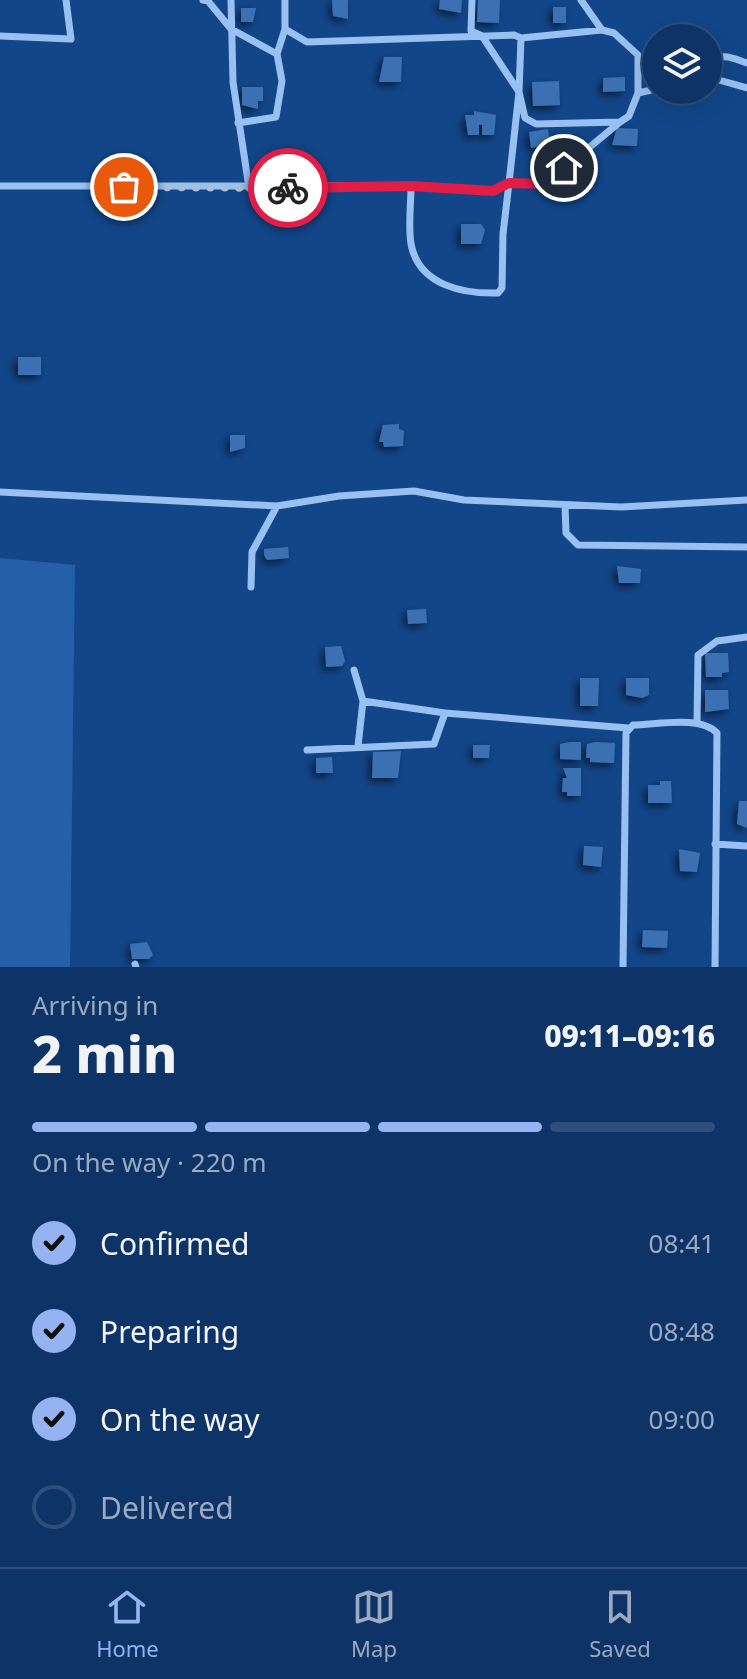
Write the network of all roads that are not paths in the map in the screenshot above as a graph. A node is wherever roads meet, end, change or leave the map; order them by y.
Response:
1 (66, 0) edge
2 (203, 0) edge
3 (231, 0) edge
4 (285, 0) edge
5 (472, 0) edge
6 (581, 0) edge
7 (231, 29) junction
8 (285, 29) junction
9 (602, 30) junction
10 (0, 36) edge
11 (482, 36) junction
12 (521, 38) junction
13 (277, 54) junction
14 (722, 55) edge
15 (747, 63) edge
16 (722, 81) edge
17 (747, 88) edge
18 (519, 92) junction
19 (642, 92) edge
20 (638, 93) junction
21 (620, 122) junction
22 (238, 123) junction
23 (509, 183) junction
24 (0, 186) edge
25 (411, 186) junction
26 (249, 188) junction
27 (0, 492) edge
28 (747, 500) edge
29 (565, 505) junction
30 (277, 506) junction
31 (747, 547) edge
32 (251, 587) dead end
33 (747, 637) edge
34 (354, 670) dead end
35 (363, 701) junction
36 (445, 713) junction
37 (697, 723) junction
38 (628, 728) junction
39 (358, 746) junction
40 (307, 750) dead end
41 (715, 844) junction
42 (747, 846) edge
43 (623, 967) edge
44 (715, 967) edge

1 - 10 street
2 - 7 street
3 - 7 street
4 - 8 street
5 - 11 street
6 - 9 street
7 - 13 street
7 - 22 street
8 - 11 street
8 - 13 street
9 - 12 street
9 - 20 street
11 - 12 street
11 - 18 street
12 - 18 street
13 - 22 street
14 - 15 street
16 - 17 street
18 - 21 street
18 - 23 street
19 - 20 street
20 - 21 street
21 - 23 street
22 - 26 street
23 - 25 street
23 - 25 street
24 - 26 street
25 - 26 street
27 - 30 street
28 - 29 street
29 - 30 street
29 - 31 street
30 - 32 street
33 - 37 street
34 - 35 street
35 - 36 street
35 - 39 street
36 - 38 street
36 - 39 street
37 - 38 street
37 - 41 street
38 - 43 street
39 - 40 street
41 - 42 street
41 - 44 street

